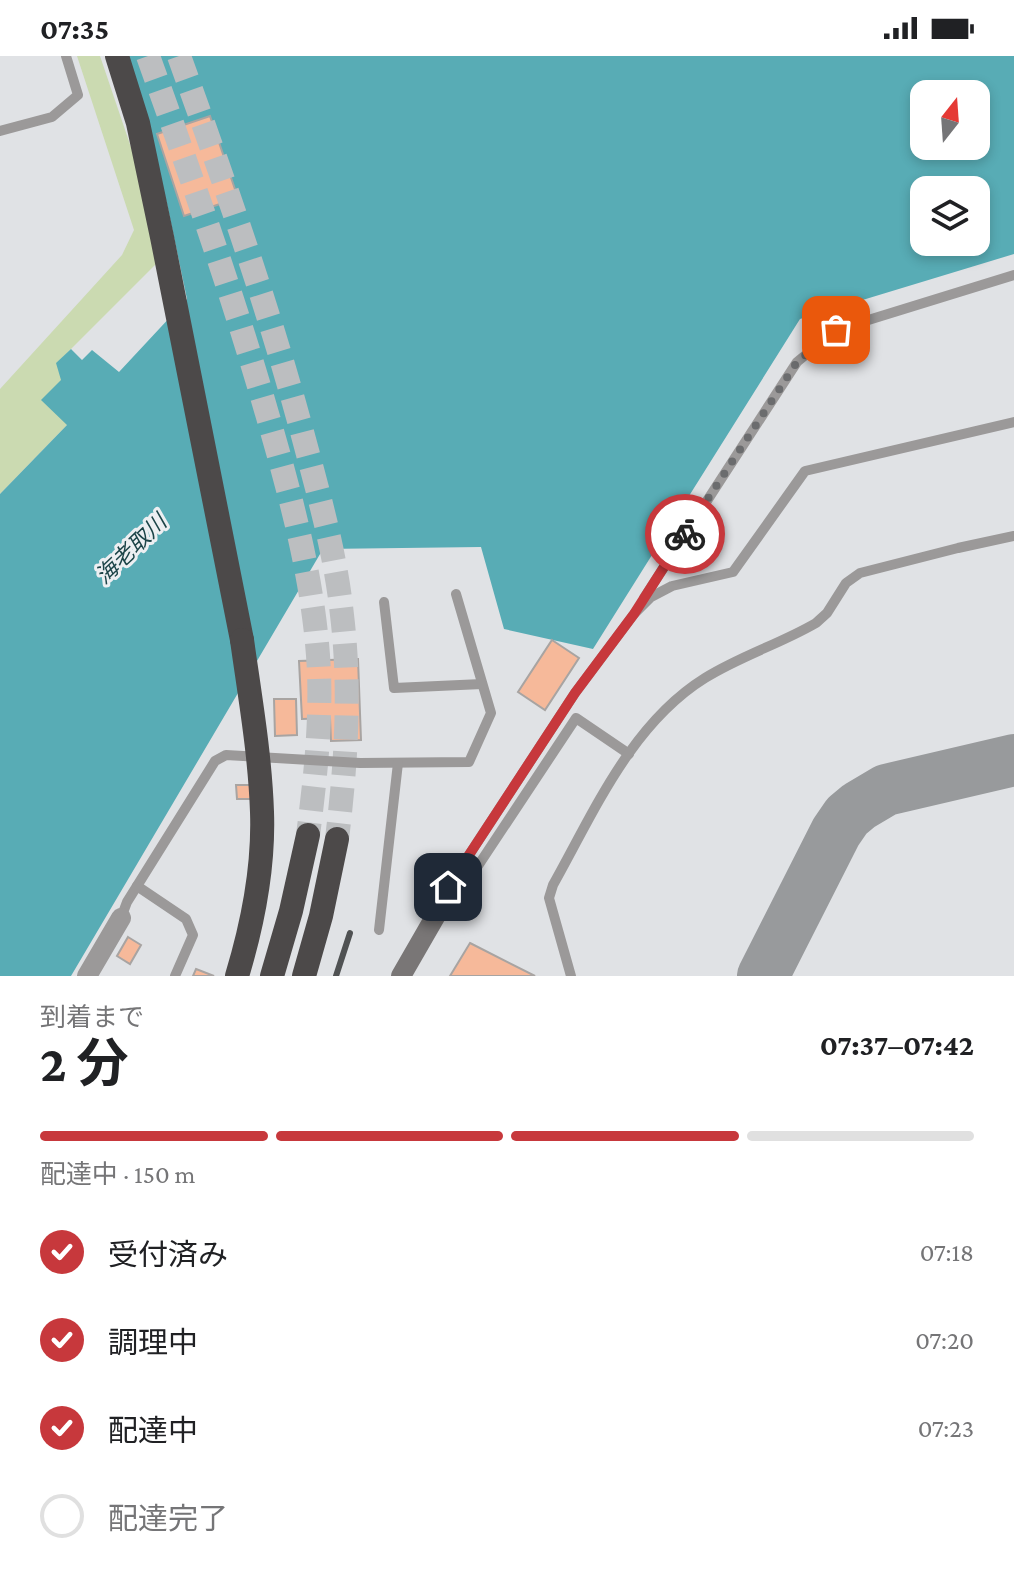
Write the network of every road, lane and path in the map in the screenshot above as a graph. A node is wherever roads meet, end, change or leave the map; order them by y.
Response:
1 (66, 56) edge
2 (117, 56) edge
3 (0, 131) edge
4 (1014, 275) edge
5 (1014, 422) edge
6 (1014, 536) edge
7 (456, 594) dead end
8 (384, 602) dead end
9 (634, 614) junction
10 (482, 684) junction
11 (629, 754) junction
12 (398, 763) junction
13 (308, 835) tunnel mouth
14 (337, 839) tunnel mouth
15 (137, 886) junction
16 (439, 910) junction
17 (121, 918) joint
18 (379, 930) dead end
19 (87, 976) edge
20 (175, 976) edge
21 (237, 976) edge
22 (272, 976) edge
23 (304, 976) edge
24 (401, 976) edge
25 (571, 976) edge

1 - 3 lane
2 - 21 highway, bridge
4 - 9 lane
5 - 9 lane
6 - 11 lane
7 - 10 lane
8 - 10 lane
9 - 16 lane
10 - 12 lane
11 - 16 lane
11 - 25 lane
12 - 15 lane
12 - 18 lane
13 - 22 highway
14 - 23 highway
15 - 17 lane
15 - 20 lane
16 - 24 street
17 - 19 street

